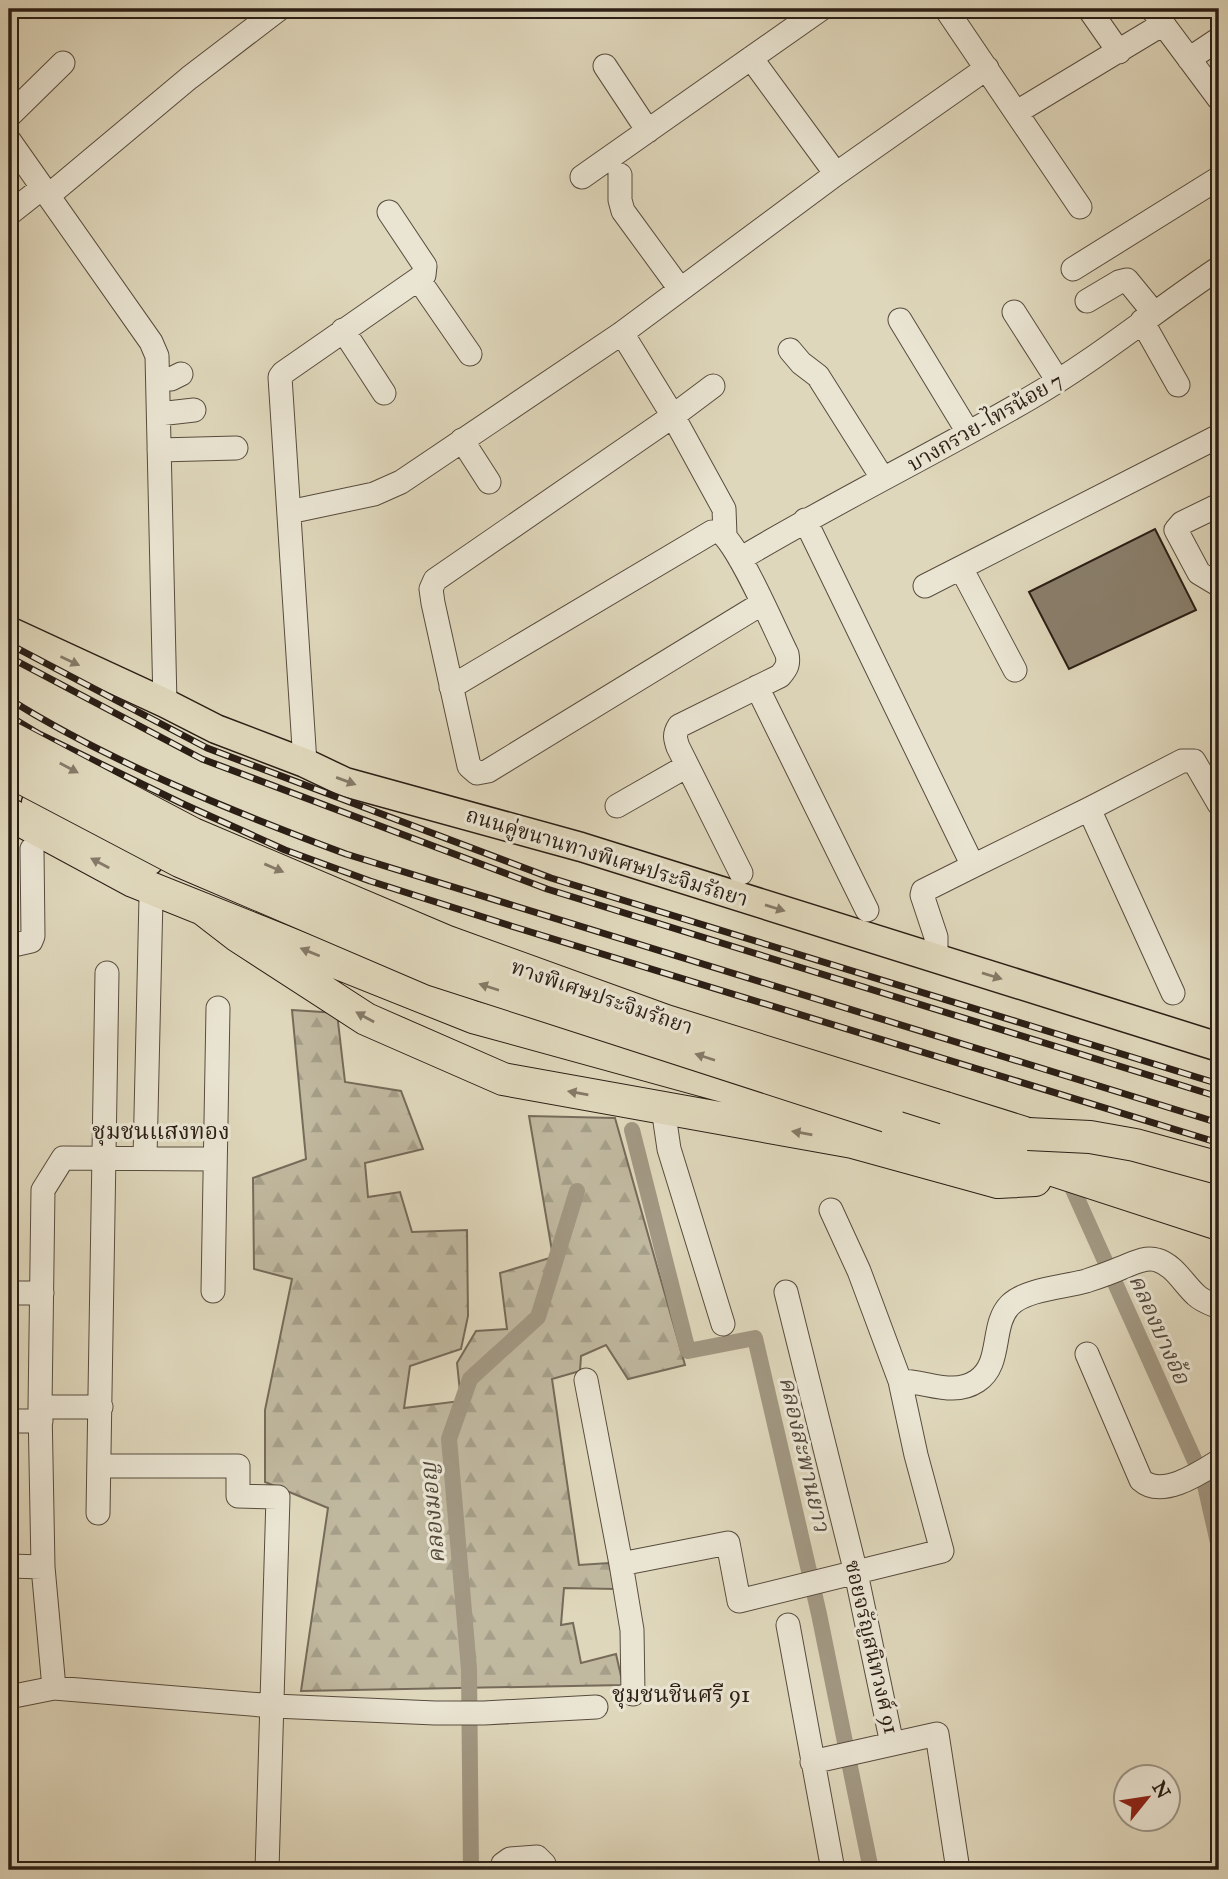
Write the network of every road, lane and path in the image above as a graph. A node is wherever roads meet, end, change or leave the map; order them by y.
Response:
1 (279, 9) edge
2 (821, 9) edge
3 (946, 9) edge
4 (1089, 9) edge
5 (1158, 17) edge
6 (1219, 39) edge
7 (1119, 52) junction
8 (751, 58) junction
9 (1189, 59) junction
10 (63, 63) dead end
11 (605, 66) dead end
12 (986, 68) junction
13 (1219, 99) edge
14 (1017, 112) junction
15 (9, 116) edge
16 (648, 131) junction
17 (9, 140) edge
18 (836, 174) junction
19 (620, 175) dead end
20 (582, 177) dead end
21 (1219, 178) edge
22 (45, 192) junction
23 (1080, 207) dead end
24 (389, 212) dead end
25 (9, 214) edge
26 (1219, 268) edge
27 (1073, 269) dead end
28 (419, 280) junction
29 (680, 289) junction
30 (1087, 301) dead end
31 (1014, 312) dead end
32 (1148, 317) junction
33 (900, 320) dead end
34 (343, 330) junction
35 (622, 333) junction
36 (790, 349) dead end
37 (470, 354) dead end
38 (181, 374) dead end
39 (158, 378) junction
40 (1058, 381) junction
41 (1178, 385) dead end
42 (713, 386) dead end
43 (384, 393) dead end
44 (194, 410) dead end
45 (159, 414) junction
46 (673, 416) junction
47 (968, 432) junction
48 (1219, 436) edge
49 (462, 440) junction
50 (236, 448) dead end
51 (159, 450) junction
52 (883, 479) junction
53 (489, 481) dead end
54 (1219, 505) edge
55 (289, 512) junction
56 (805, 520) junction
57 (725, 535) junction
58 (740, 559) junction
59 (961, 568) junction
60 (1219, 585) edge
61 (925, 586) dead end
62 (761, 604) junction
63 (9, 631) edge
64 (1015, 670) dead end
65 (451, 687) junction
66 (757, 687) junction
67 (165, 703) junction
68 (9, 737) edge
69 (304, 763) junction
70 (687, 766) junction
71 (9, 771) edge
72 (9, 788) edge
73 (1219, 804) edge
74 (617, 806) dead end
75 (1090, 809) junction
76 (9, 814) edge
77 (32, 849) dead end
78 (973, 866) junction
79 (741, 873) dead end
80 (151, 897) dead end
81 (203, 909) junction
82 (867, 911) dead end
83 (9, 946) edge
84 (936, 958) junction
85 (107, 973) dead end
86 (1173, 993) dead end
87 (218, 1008) dead end
88 (1219, 1047) edge
89 (766, 1085) junction
90 (663, 1108) junction
91 (1028, 1134) junction
92 (102, 1158) junction
93 (145, 1158) junction
94 (214, 1159) junction
95 (1219, 1168) edge
96 (1219, 1181) edge
97 (1045, 1184) junction
98 (1219, 1194) edge
99 (831, 1210) dead end
100 (1219, 1224) edge
101 (1219, 1237) edge
102 (213, 1291) dead end
103 (786, 1292) dead end
104 (9, 1293) edge
105 (42, 1293) junction
106 (1219, 1307) edge
107 (723, 1324) dead end
108 (1087, 1354) dead end
109 (586, 1380) dead end
110 (900, 1381) junction
111 (100, 1407) junction
112 (40, 1414) junction
113 (9, 1421) edge
114 (1215, 1463) edge
115 (99, 1466) junction
116 (98, 1513) dead end
117 (621, 1564) junction
118 (9, 1566) edge
119 (43, 1567) junction
120 (850, 1574) junction
121 (788, 1625) dead end
122 (54, 1688) junction
123 (633, 1694) dead end
124 (9, 1696) edge
125 (274, 1706) junction
126 (596, 1707) dead end
127 (886, 1745) junction
128 (813, 1761) junction
129 (267, 1870) edge
130 (503, 1870) edge
131 (544, 1870) edge
132 (833, 1870) edge
133 (958, 1870) edge

1 - 22 street
2 - 8 street
3 - 12 street
4 - 7 street
5 - 7 street
5 - 9 street
6 - 9 street
7 - 14 street
8 - 16 street
8 - 18 street
9 - 13 street
10 - 15 street
11 - 16 street
12 - 14 street
12 - 18 street
14 - 23 street
16 - 20 street
17 - 22 street
18 - 29 street
19 - 29 street
21 - 27 street
22 - 25 street
22 - 39 street
24 - 28 street
26 - 32 street, บางกรวย-ไทรน้อย 7
28 - 34 street
28 - 37 street
29 - 35 street
30 - 32 street
31 - 40 street
32 - 40 street, บางกรวย-ไทรน้อย 7
32 - 41 street
33 - 47 street
34 - 43 street
34 - 55 street
35 - 46 street
35 - 49 street
36 - 52 street
38 - 39 street
39 - 45 street
40 - 47 street, บางกรวย-ไทรน้อย 7
42 - 46 street
44 - 45 street
45 - 51 street
46 - 57 street
46 - 65 street
47 - 52 street, บางกรวย-ไทรน้อย 7
48 - 59 street
49 - 53 street
49 - 55 street
50 - 51 street
51 - 67 street
52 - 56 street, บางกรวย-ไทรน้อย 7
54 - 60 street
55 - 69 street
56 - 58 street, บางกรวย-ไทรน้อย 7
56 - 78 street
57 - 58 street
57 - 65 street
58 - 62 street
59 - 61 street
59 - 64 street
62 - 65 street
62 - 66 street
63 -> 67 main road, ถนนคู่ขนานทางพิเศษประจิมรัถยา
66 - 70 street
66 - 82 street
67 - 69 main road, ถนนคู่ขนานทางพิเศษประจิมรัถยา
68 -> 91 highway, ทางพิเศษประจิมรัถยา, bridge
69 -> 84 main road, ถนนคู่ขนานทางพิเศษประจิมรัถยา
70 - 74 street
70 - 79 street
100 -> 71 highway, ทางพิเศษประจิมรัถยา, bridge
72 - 89 main road
73 - 75 street
75 - 78 street
75 - 86 street
81 -> 76 highway
77 - 83 street
78 - 84 street
80 - 93 street
89 -> 81 highway
90 -> 81 highway
84 -> 88 main road, ถนนคู่ขนานทางพิเศษประจิมรัถยา
85 - 92 street
87 - 94 street
89 - 96 main road
89 - 97 main road
97 -> 90 highway
90 - 107 street
91 - 95 highway, bridge
91 - 98 highway, ทางพิเศษประจิมรัถยา, bridge
92 - 93 street
92 - 105 street
92 - 111 street
93 - 94 street
94 - 102 street
97 - 101 main road
99 - 110 street
103 - 120 street, ซอยจรัญสนิทวงศ์ 91
104 - 105 street
105 - 112 street
106 - 110 street
108 - 114 street
109 - 117 street
110 - 120 street
111 - 112 street
111 - 115 street
112 - 113 street
112 - 119 street
115 - 116 street
115 - 125 street
117 - 120 street
117 - 123 street
118 - 119 street
119 - 122 street
120 - 127 street, ซอยจรัญสนิทวงศ์ 91
121 - 128 street
122 - 124 street
122 - 125 street
125 - 126 street
125 - 129 street
127 - 128 street
127 - 133 street, ซอยจรัญสนิทวงศ์ 91
128 - 132 street
130 - 131 street

